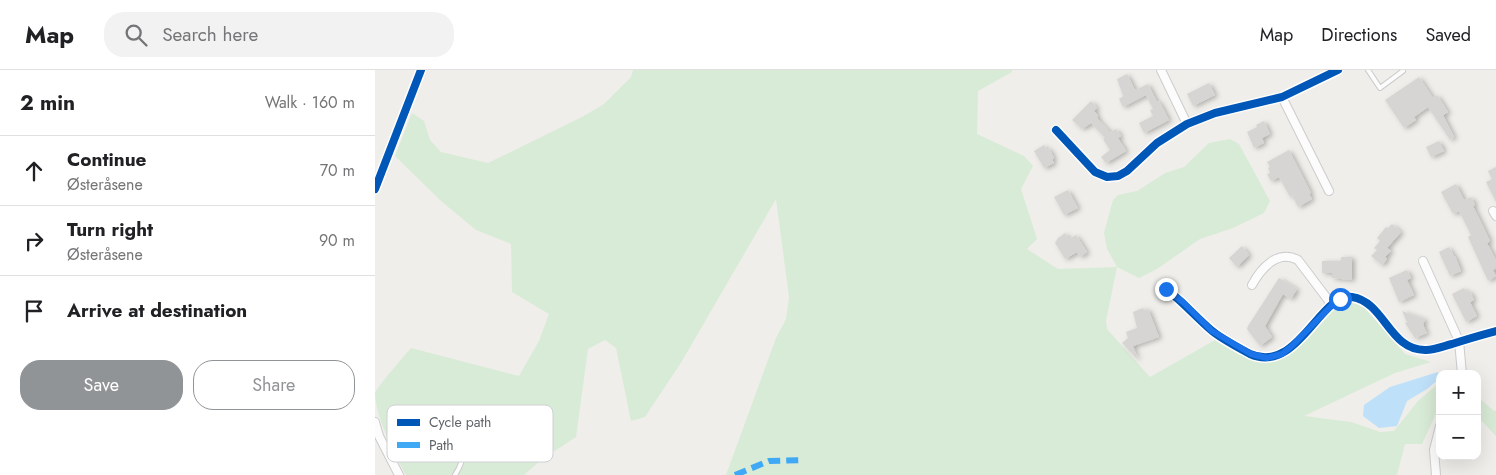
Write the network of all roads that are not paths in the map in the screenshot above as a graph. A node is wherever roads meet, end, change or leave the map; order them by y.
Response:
1 (421, 70) edge
2 (1161, 70) edge
3 (1368, 70) edge
4 (1334, 71) edge
5 (1403, 71) dead end
6 (1282, 96) junction
7 (1187, 124) junction
8 (1056, 130) dead end
9 (375, 189) edge
10 (1329, 191) dead end
11 (1423, 261) dead end
12 (1252, 285) dead end
13 (1166, 289) dead end
14 (1332, 305) junction
15 (1496, 331) edge
16 (1459, 341) junction
17 (1462, 370) edge
18 (375, 422) edge
19 (1436, 442) edge
20 (387, 452) edge
21 (392, 462) edge
22 (461, 462) edge
23 (399, 475) edge
24 (455, 475) edge
25 (1436, 475) edge

1 - 9 street
2 - 7 street
3 - 5 lane
4 - 6 street
6 - 7 street
6 - 10 street
7 - 8 street
11 - 16 street
12 - 14 street
13 - 14 street
14 - 16 street
15 - 16 street
16 - 17 street
18 - 20 street
19 - 25 street
21 - 23 street
22 - 24 lane

